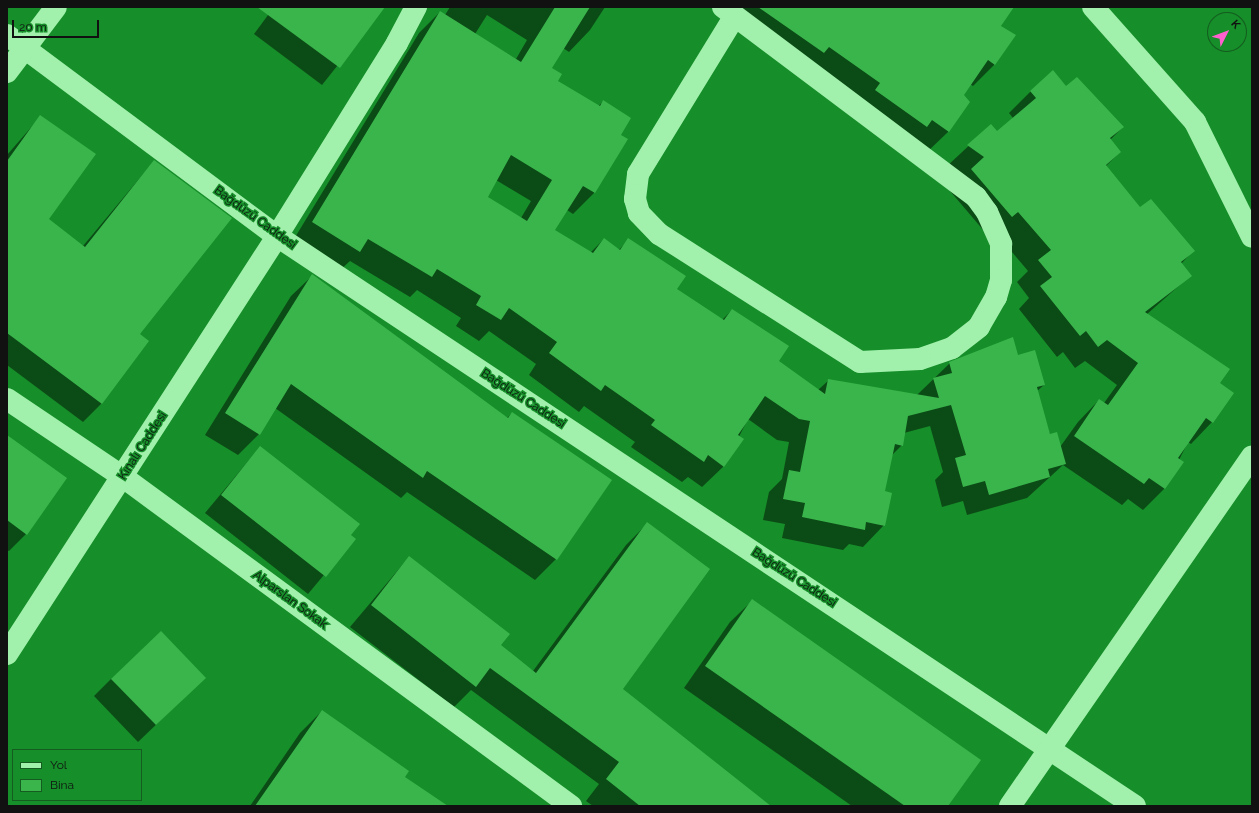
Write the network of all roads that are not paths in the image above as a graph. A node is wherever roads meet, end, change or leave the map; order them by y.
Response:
1 (56, 7) edge
2 (416, 7) edge
3 (1093, 7) edge
4 (729, 12) edge
5 (7, 35) edge
6 (26, 47) junction
7 (7, 72) edge
8 (277, 236) junction
9 (1252, 237) edge
10 (7, 399) edge
11 (1252, 457) edge
12 (123, 477) junction
13 (7, 654) edge
14 (1050, 748) junction
15 (571, 806) edge
16 (1010, 806) edge
17 (1136, 806) edge

1 - 6 street
2 - 8 street, Kınalı Caddesi
3 - 9 street
4 - 4 street
5 - 6 street, Bağdüzü Caddesi
6 - 7 street
6 - 8 street, Bağdüzü Caddesi
8 - 12 street, Kınalı Caddesi
8 - 14 street, Bağdüzü Caddesi
10 - 12 street, Alparslan Sokak
11 - 14 street
12 - 13 street, Kınalı Caddesi
12 - 15 street, Alparslan Sokak
14 - 16 street
14 - 17 street, Bağdüzü Caddesi

